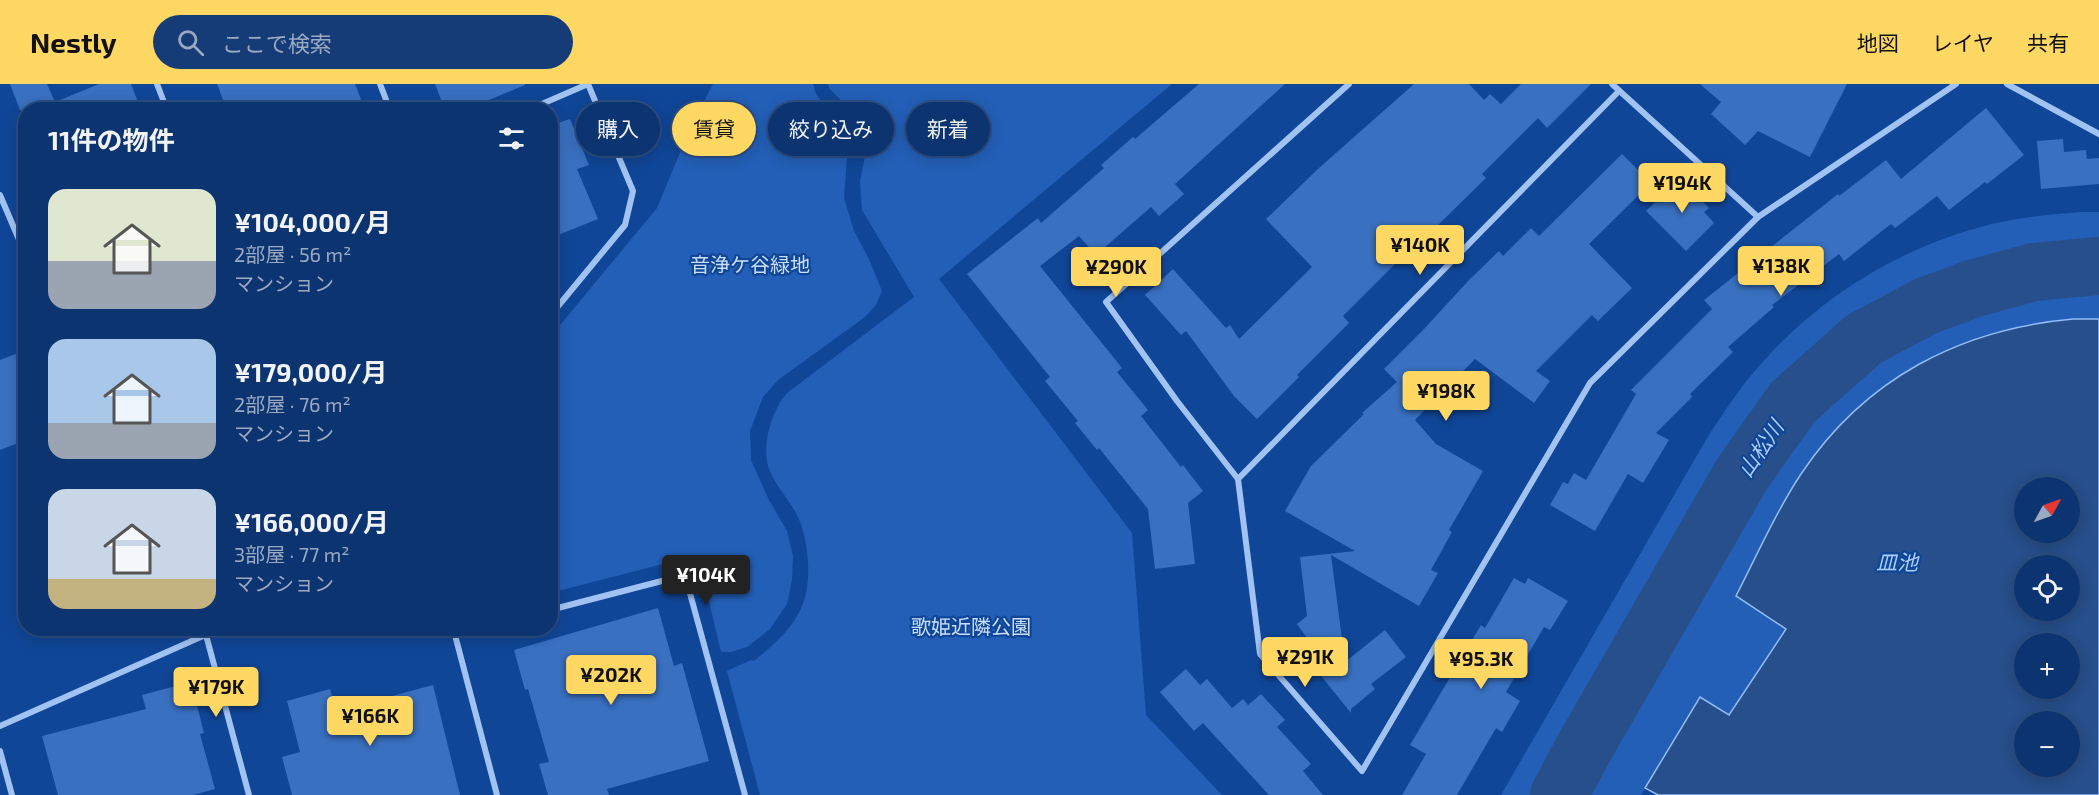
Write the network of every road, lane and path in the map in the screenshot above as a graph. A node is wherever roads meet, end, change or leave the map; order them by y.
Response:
1 (157, 84) edge
2 (380, 84) edge
3 (588, 84) edge
4 (1348, 84) edge
5 (1612, 84) edge
6 (1956, 84) edge
7 (2007, 84) edge
8 (1619, 91) junction
9 (164, 102) edge
10 (387, 102) edge
11 (546, 102) edge
12 (2099, 134) edge
13 (0, 195) edge
14 (1758, 217) junction
15 (18, 237) edge
16 (558, 306) edge
17 (1238, 479) junction
18 (558, 608) edge
19 (204, 636) edge
20 (206, 636) edge
21 (455, 636) edge
22 (0, 726) edge
23 (0, 751) edge
24 (12, 795) edge
25 (249, 795) edge
26 (497, 795) edge
27 (745, 795) edge

1 - 9 street
2 - 10 street
3 - 11 street
3 - 16 street
4 - 17 street
5 - 8 street
6 - 14 street
7 - 12 street
8 - 14 street
8 - 17 street
13 - 15 street
14 - 17 street
18 - 27 street
19 - 22 street
20 - 25 street
21 - 26 street
23 - 24 street

